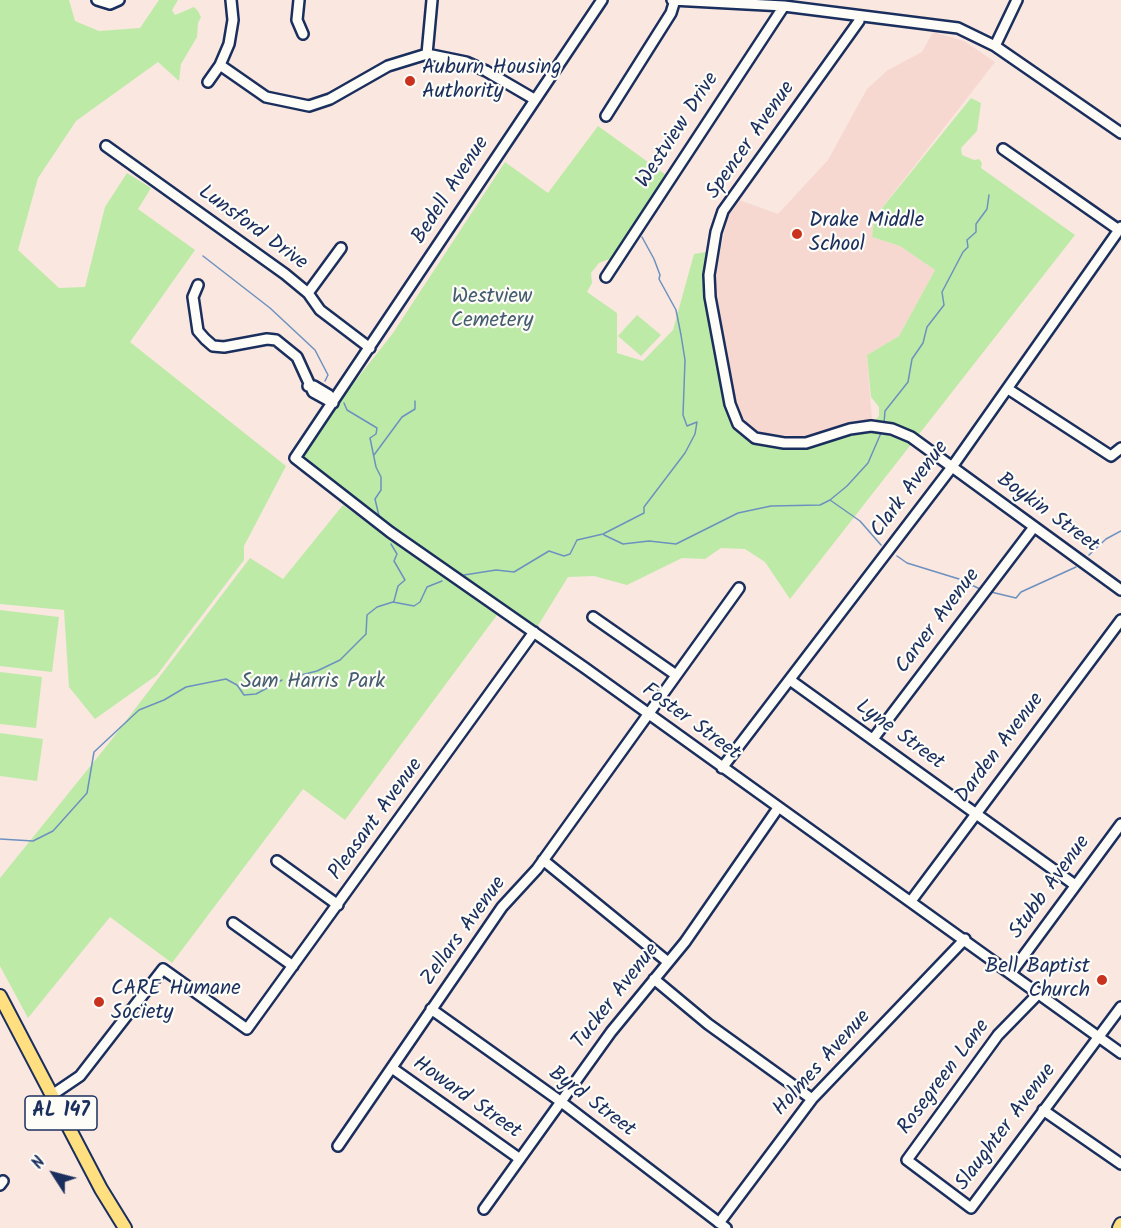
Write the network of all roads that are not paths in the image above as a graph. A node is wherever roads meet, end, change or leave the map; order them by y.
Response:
1 (97, 0) edge
2 (119, 0) edge
3 (231, 0) edge
4 (299, 0) edge
5 (432, 0) edge
6 (603, 0) edge
7 (674, 0) edge
8 (1017, 0) edge
9 (784, 6) junction
10 (859, 16) junction
11 (303, 34) dead end
12 (995, 46) junction
13 (427, 54) junction
14 (220, 65) junction
15 (208, 82) dead end
16 (534, 99) junction
17 (606, 117) dead end
18 (1121, 133) edge
19 (106, 146) dead end
20 (1003, 149) dead end
21 (1120, 229) edge
22 (341, 248) dead end
23 (606, 277) dead end
24 (198, 285) dead end
25 (308, 293) junction
26 (369, 348) junction
27 (1008, 389) junction
28 (333, 402) junction
29 (1121, 448) edge
30 (952, 466) junction
31 (1034, 527) junction
32 (739, 588) dead end
33 (1121, 590) edge
34 (593, 617) dead end
35 (1121, 620) edge
36 (534, 632) junction
37 (676, 675) junction
38 (790, 680) junction
39 (647, 714) junction
40 (873, 739) junction
41 (722, 768) junction
42 (778, 808) junction
43 (975, 813) junction
44 (1121, 824) edge
45 (543, 860) junction
46 (277, 861) dead end
47 (1075, 885) junction
48 (911, 901) junction
49 (338, 905) junction
50 (233, 923) dead end
51 (965, 939) junction
52 (668, 962) junction
53 (293, 966) junction
54 (1011, 973) junction
55 (654, 979) junction
56 (1039, 993) junction
57 (0, 996) edge
58 (1121, 1007) edge
59 (431, 1010) junction
60 (1098, 1036) junction
61 (1121, 1053) edge
62 (392, 1068) junction
63 (52, 1095) junction
64 (812, 1099) junction
65 (560, 1101) junction
66 (1043, 1110) junction
67 (338, 1146) dead end
68 (520, 1159) junction
69 (907, 1160) joint
70 (1121, 1164) edge
71 (484, 1209) dead end
72 (722, 1225) edge
73 (125, 1228) edge

1 - 2 street
3 - 14 street
4 - 11 street
5 - 13 street
6 - 16 street, Bedell Avenue
7 - 9 street
7 - 17 street
8 - 12 street
9 - 10 street
9 - 23 street, Westview Drive
10 - 12 street
10 - 30 street, Spencer Avenue
12 - 18 street
13 - 14 street
13 - 16 street
14 - 15 street
16 - 26 street, Bedell Avenue
19 - 25 street, Lunsford Drive
20 - 21 street
21 - 27 street, Clark Avenue
22 - 25 street
24 - 28 street
25 - 26 street, Lunsford Drive
26 - 28 street, Bedell Avenue
27 - 29 street
27 - 30 street, Clark Avenue
28 - 36 street, Foster Street
30 - 31 street, Boykin Street
30 - 38 street, Clark Avenue
31 - 33 street, Boykin Street
31 - 40 street, Carver Avenue
32 - 37 street, Zellars Avenue
34 - 37 street
35 - 43 street, Darden Avenue
36 - 39 street, Foster Street
36 - 49 street, Pleasant Avenue
37 - 39 street, Zellars Avenue
38 - 40 street, Lyne Street
38 - 41 street, Clark Avenue
39 - 41 street, Foster Street
39 - 45 street, Zellars Avenue
40 - 43 street, Lyne Street
41 - 42 street, Foster Street
42 - 48 street, Foster Street
42 - 52 street, Tucker Avenue
43 - 47 street, Lyne Street
43 - 48 street, Darden Avenue
44 - 47 street, Stubb Avenue
45 - 52 street
45 - 59 street, Zellars Avenue
46 - 49 street
47 - 54 street, Stubb Avenue
48 - 51 street, Foster Street
49 - 53 street, Pleasant Avenue
50 - 53 street
51 - 54 street, Foster Street
51 - 64 street, Holmes Avenue
52 - 55 street, Tucker Avenue
53 - 63 street, Pleasant Avenue
54 - 56 street, Foster Street
55 - 64 street
55 - 65 street, Tucker Avenue
56 - 60 street, Foster Street
56 - 69 street, Rosegreen Lane
57 - 63 main road, AL 147
58 - 60 street, Slaughter Avenue
59 - 62 street, Zellars Avenue
59 - 65 street, Byrd Street
60 - 61 street, Foster Street
60 - 66 street, Slaughter Avenue
62 - 67 street, Zellars Avenue
62 - 68 street, Howard Street
63 - 73 main road, AL 147
64 - 72 street, Holmes Avenue
65 - 68 street, Tucker Avenue
65 - 72 street, Byrd Street
66 - 69 street, Slaughter Avenue
66 - 70 street
68 - 71 street, Tucker Avenue

